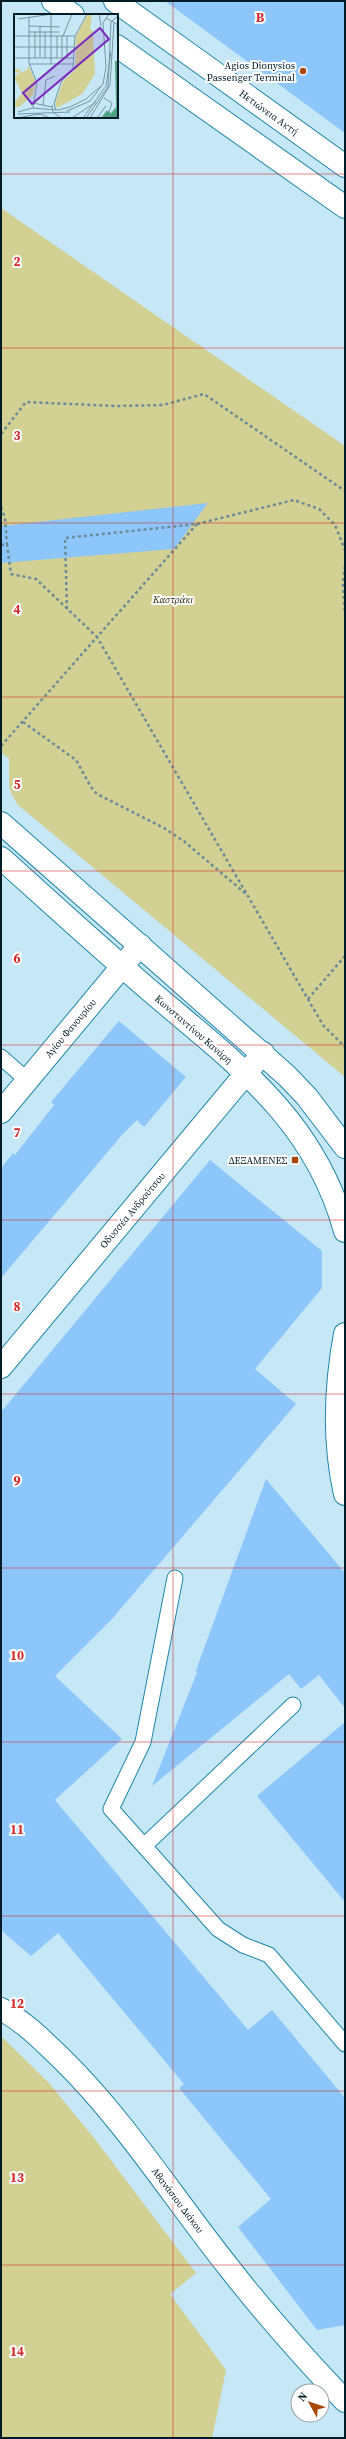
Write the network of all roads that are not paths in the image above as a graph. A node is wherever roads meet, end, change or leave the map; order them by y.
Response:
1 (53, 1) edge
2 (115, 1) edge
3 (72, 14) edge
4 (118, 47) edge
5 (345, 166) edge
6 (345, 207) edge
7 (1, 823) edge
8 (1, 858) edge
9 (140, 945) junction
10 (122, 966) junction
11 (263, 1053) junction
12 (1, 1057) edge
13 (246, 1074) junction
14 (27, 1080) junction
15 (1, 1112) edge
16 (345, 1147) edge
17 (345, 1231) edge
18 (345, 1334) edge
19 (1, 1367) edge
20 (345, 1494) edge
21 (175, 1578) dead end
22 (293, 1705) dead end
23 (144, 1846) junction
24 (1, 2009) edge
25 (345, 2044) edge
26 (345, 2401) edge

1 - 3 street
2 - 5 street, Ηετιώνεια Ακτή
4 - 6 street
7 - 9 street
8 - 10 street, Κωνσταντίνου Κανάρη
9 - 10 street, Αγίου Φανουρίου
9 - 11 street
10 - 13 street, Κωνσταντίνου Κανάρη
10 - 14 street, Αγίου Φανουρίου
11 - 13 street, Οδυσσέα Ανδρούτσου
11 - 16 street
12 - 14 lane
13 - 17 street, Κωνσταντίνου Κανάρη
13 - 19 street, Οδυσσέα Ανδρούτσου
14 - 15 street, Αγίου Φανουρίου
18 - 20 street
21 - 23 lane
22 - 23 lane
23 - 25 lane
24 - 26 street, Αθανάσιου Διάκου

